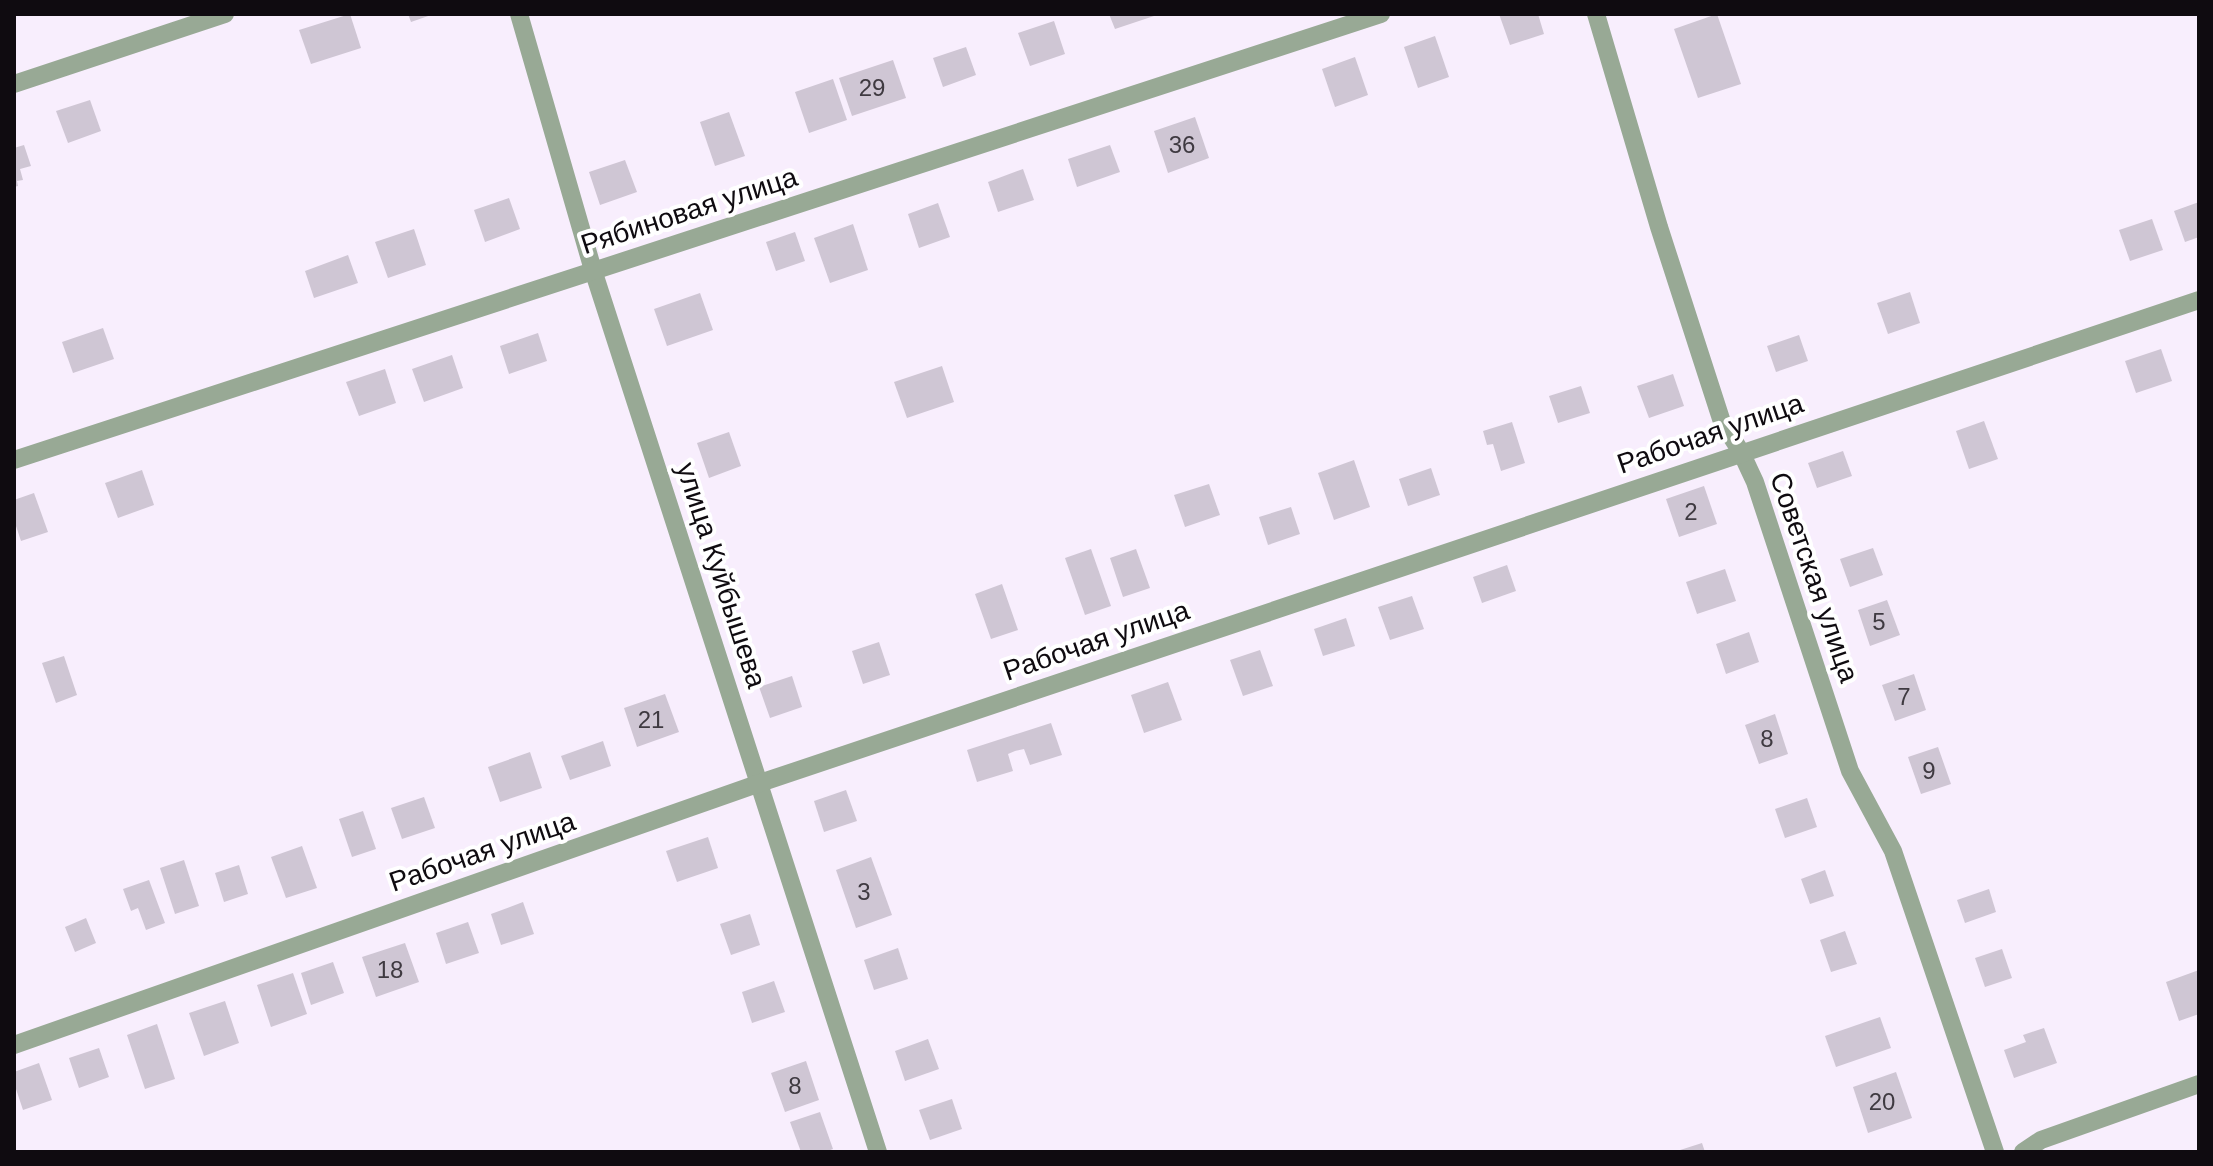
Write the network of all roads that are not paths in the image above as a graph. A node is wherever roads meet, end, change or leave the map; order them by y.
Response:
1 (225, 14) edge
2 (519, 14) edge
3 (1381, 14) edge
4 (1596, 14) edge
5 (14, 84) edge
6 (593, 270) junction
7 (2199, 300) edge
8 (1741, 452) junction
9 (14, 460) edge
10 (760, 783) junction
11 (14, 1045) edge
12 (2199, 1084) edge
13 (878, 1152) edge
14 (1995, 1152) edge
15 (2023, 1152) edge

1 - 5 street
2 - 6 street, улица Куйбышева
3 - 6 street, Рябиновая улица
4 - 8 street, Советская улица
6 - 9 street, Рябиновая улица
6 - 10 street, улица Куйбышева
7 - 8 street, Рабочая улица
8 - 10 street, Рабочая улица
8 - 14 street, Советская улица
10 - 11 street, Рабочая улица
10 - 13 street, улица Куйбышева
12 - 15 street

